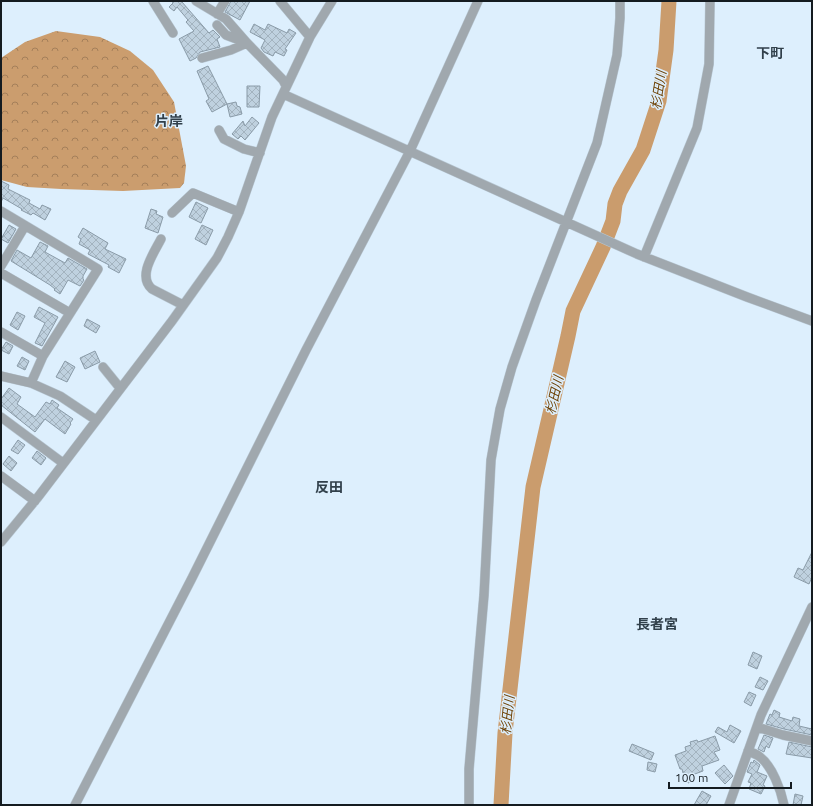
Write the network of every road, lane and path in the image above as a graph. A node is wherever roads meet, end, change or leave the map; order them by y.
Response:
1 (153, 1) edge
2 (196, 1) edge
3 (224, 1) edge
4 (280, 1) edge
5 (332, 1) edge
6 (478, 1) edge
7 (620, 1) edge
8 (710, 1) edge
9 (217, 14) junction
10 (217, 24) dead end
11 (173, 33) dead end
12 (310, 37) junction
13 (247, 43) junction
14 (202, 58) dead end
15 (285, 90) junction
16 (219, 130) dead end
17 (410, 151) junction
18 (260, 154) junction
19 (1, 211) edge
20 (239, 212) junction
21 (172, 213) dead end
22 (570, 223) junction
23 (25, 226) junction
24 (160, 239) dead end
25 (641, 255) junction
26 (1, 266) edge
27 (1, 273) edge
28 (183, 305) junction
29 (70, 313) junction
30 (812, 320) edge
31 (1, 332) edge
32 (43, 356) junction
33 (103, 367) dead end
34 (1, 376) edge
35 (31, 383) junction
36 (120, 388) junction
37 (1, 417) edge
38 (96, 420) junction
39 (63, 463) junction
40 (1, 476) edge
41 (35, 501) junction
42 (1, 542) edge
43 (812, 607) edge
44 (757, 727) junction
45 (812, 741) edge
46 (748, 751) junction
47 (75, 805) edge
48 (469, 805) edge
49 (730, 805) edge
50 (784, 805) edge

1 - 11 street
2 - 9 street
3 - 9 street
4 - 12 street
5 - 12 street
6 - 17 street
7 - 22 street
8 - 25 street
9 - 13 street
10 - 13 street
12 - 15 street
13 - 14 street
13 - 15 street
15 - 17 street
15 - 18 street
16 - 18 street
17 - 22 street
17 - 47 street
18 - 20 street
19 - 23 street
20 - 21 street
20 - 28 street
22 - 25 street
22 - 48 street
23 - 26 street
23 - 29 street
24 - 28 street
25 - 30 street
27 - 29 street
28 - 36 street
29 - 32 street
31 - 32 street
32 - 35 street
33 - 36 street
34 - 35 street
35 - 38 street
36 - 38 street
37 - 39 street
38 - 39 street
39 - 41 street
40 - 41 street
41 - 42 street
43 - 44 street
44 - 45 street
44 - 46 street
46 - 49 street
46 - 50 street

